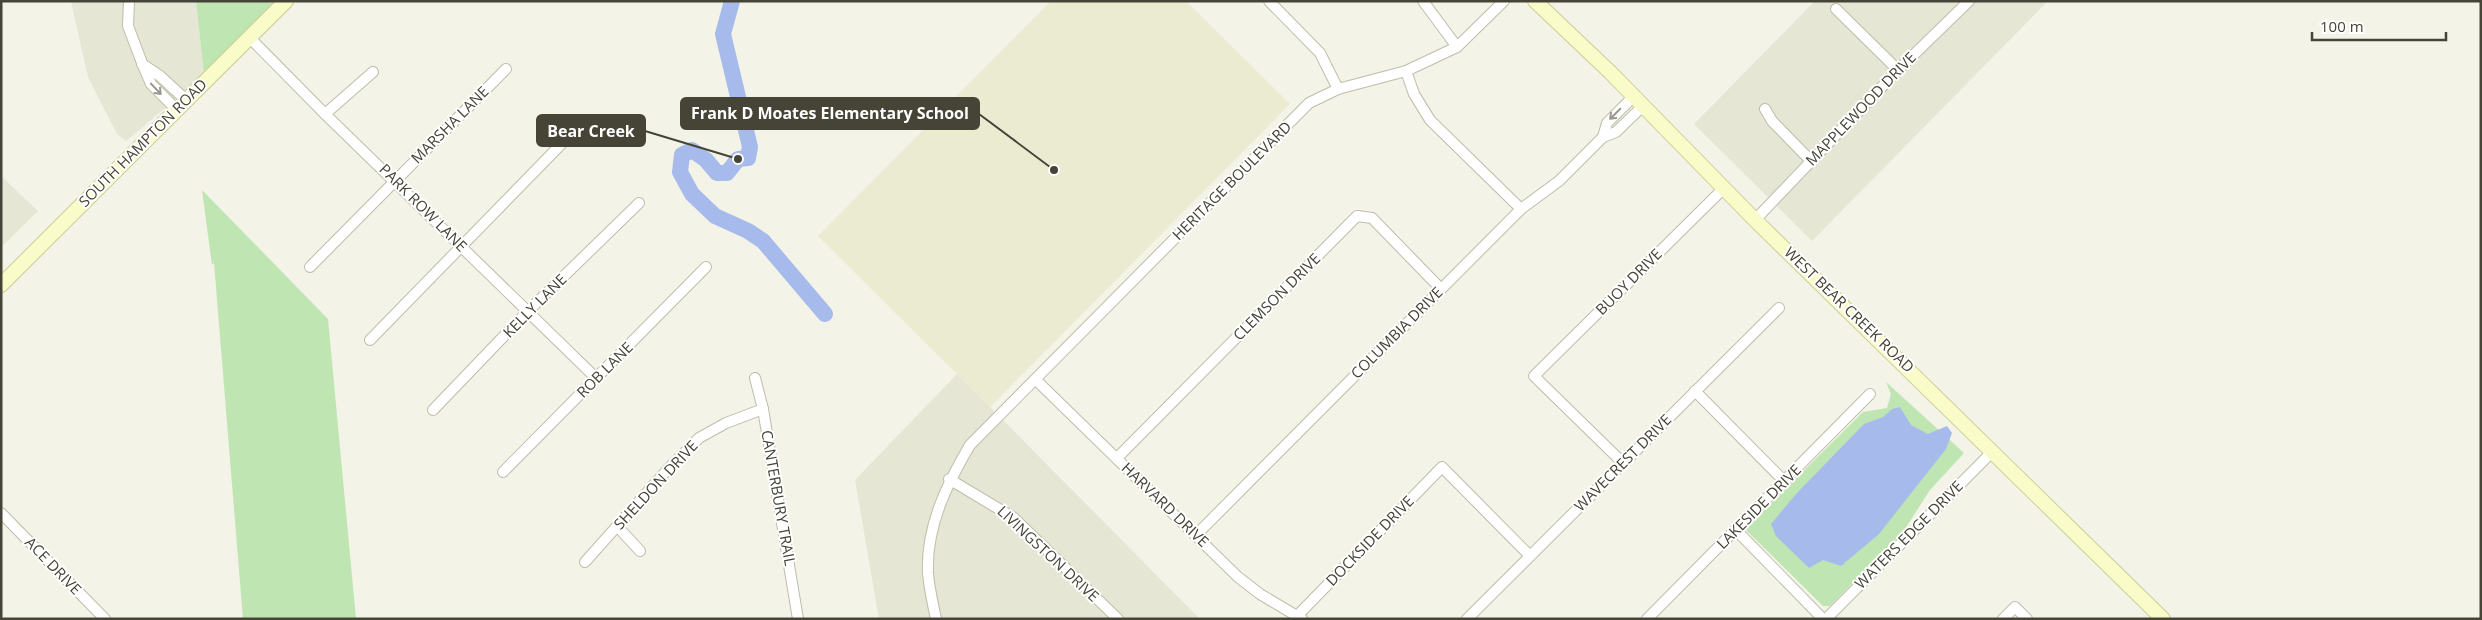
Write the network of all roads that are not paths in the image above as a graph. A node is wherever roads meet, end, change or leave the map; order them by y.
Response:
1 (129, 1) edge
2 (286, 1) edge
3 (1268, 1) edge
4 (1423, 1) edge
5 (1504, 1) edge
6 (1535, 1) edge
7 (1969, 1) edge
8 (1836, 8) dead end
9 (250, 38) junction
10 (1458, 47) junction
11 (506, 69) dead end
12 (1406, 70) junction
13 (1898, 70) junction
14 (373, 72) dead end
15 (1338, 89) junction
16 (1639, 100) junction
17 (181, 105) junction
18 (1765, 109) dead end
19 (325, 114) junction
20 (575, 130) dead end
21 (1811, 161) junction
22 (395, 180) junction
23 (1724, 188) junction
24 (639, 203) dead end
25 (1520, 209) junction
26 (1756, 220) junction
27 (462, 247) junction
28 (310, 267) dead end
29 (706, 267) dead end
30 (1, 286) edge
31 (1442, 289) junction
32 (1779, 308) dead end
33 (528, 312) junction
34 (370, 340) dead end
35 (596, 378) junction
36 (755, 378) dead end
37 (1036, 380) junction
38 (1695, 391) junction
39 (1870, 394) dead end
40 (763, 409) junction
41 (433, 410) dead end
42 (1993, 451) junction
43 (1117, 458) junction
44 (1623, 464) junction
45 (503, 472) dead end
46 (949, 479) junction
47 (1784, 481) junction
48 (1, 513) edge
49 (617, 526) junction
50 (1736, 530) junction
51 (1196, 535) junction
52 (640, 551) dead end
53 (1530, 556) junction
54 (585, 562) dead end
55 (1300, 617) edge
56 (105, 619) edge
57 (798, 619) edge
58 (936, 619) edge
59 (1118, 619) edge
60 (1467, 619) edge
61 (1647, 619) edge
62 (1824, 619) edge
63 (2004, 619) edge
64 (2027, 619) edge
65 (2163, 619) edge

1 - 17 street
2 - 9 main road, SOUTH HAMPTON ROAD
3 - 15 street
4 - 10 street
5 - 10 street, HERITAGE BOULEVARD
6 - 16 main road, WEST BEAR CREEK ROAD
7 - 13 street, MAPPLEWOOD DRIVE
8 - 13 street
9 - 17 main road, SOUTH HAMPTON ROAD
9 - 19 street, PARK ROW LANE
10 - 12 street, HERITAGE BOULEVARD
11 - 22 street, MARSHA LANE
12 - 15 street, HERITAGE BOULEVARD
12 - 25 street
13 - 21 street, MAPPLEWOOD DRIVE
14 - 19 street
15 - 37 street, HERITAGE BOULEVARD
16 - 23 main road, WEST BEAR CREEK ROAD
16 - 25 street, COLUMBIA DRIVE
17 - 30 main road, SOUTH HAMPTON ROAD
18 - 21 street
19 - 22 street, PARK ROW LANE
20 - 27 street
21 - 26 street, MAPPLEWOOD DRIVE
22 - 27 street, PARK ROW LANE
22 - 28 street, MARSHA LANE
23 - 26 main road, WEST BEAR CREEK ROAD
23 - 44 street, BUOY DRIVE
24 - 33 street, KELLY LANE
25 - 31 street, COLUMBIA DRIVE
26 - 42 main road, WEST BEAR CREEK ROAD
27 - 33 street, PARK ROW LANE
27 - 34 street
29 - 35 street, ROB LANE
31 - 43 street, CLEMSON DRIVE
31 - 51 street, COLUMBIA DRIVE
32 - 38 street, WAVECREST DRIVE
33 - 35 street, PARK ROW LANE
33 - 41 street, KELLY LANE
35 - 45 street, ROB LANE
36 - 40 street, CANTERBURY TRAIL
37 - 43 street, HARVARD DRIVE
37 - 46 street, HERITAGE BOULEVARD
38 - 44 street, WAVECREST DRIVE
38 - 47 street
39 - 47 street, LAKESIDE DRIVE
40 - 49 street, SHELDON DRIVE
40 - 57 street, CANTERBURY TRAIL
42 - 62 street, WATERS EDGE DRIVE
42 - 65 main road, WEST BEAR CREEK ROAD
43 - 51 street, HARVARD DRIVE
44 - 53 street, WAVECREST DRIVE
46 - 58 street, HERITAGE BOULEVARD
46 - 59 street, LIVINGSTON DRIVE
47 - 50 street, LAKESIDE DRIVE
48 - 56 street, ACE DRIVE
49 - 52 street
49 - 54 street, SHELDON DRIVE
50 - 61 street, LAKESIDE DRIVE
50 - 62 street
51 - 55 street, HARVARD DRIVE
53 - 55 street, DOCKSIDE DRIVE
53 - 60 street, WAVECREST DRIVE
63 - 64 street

